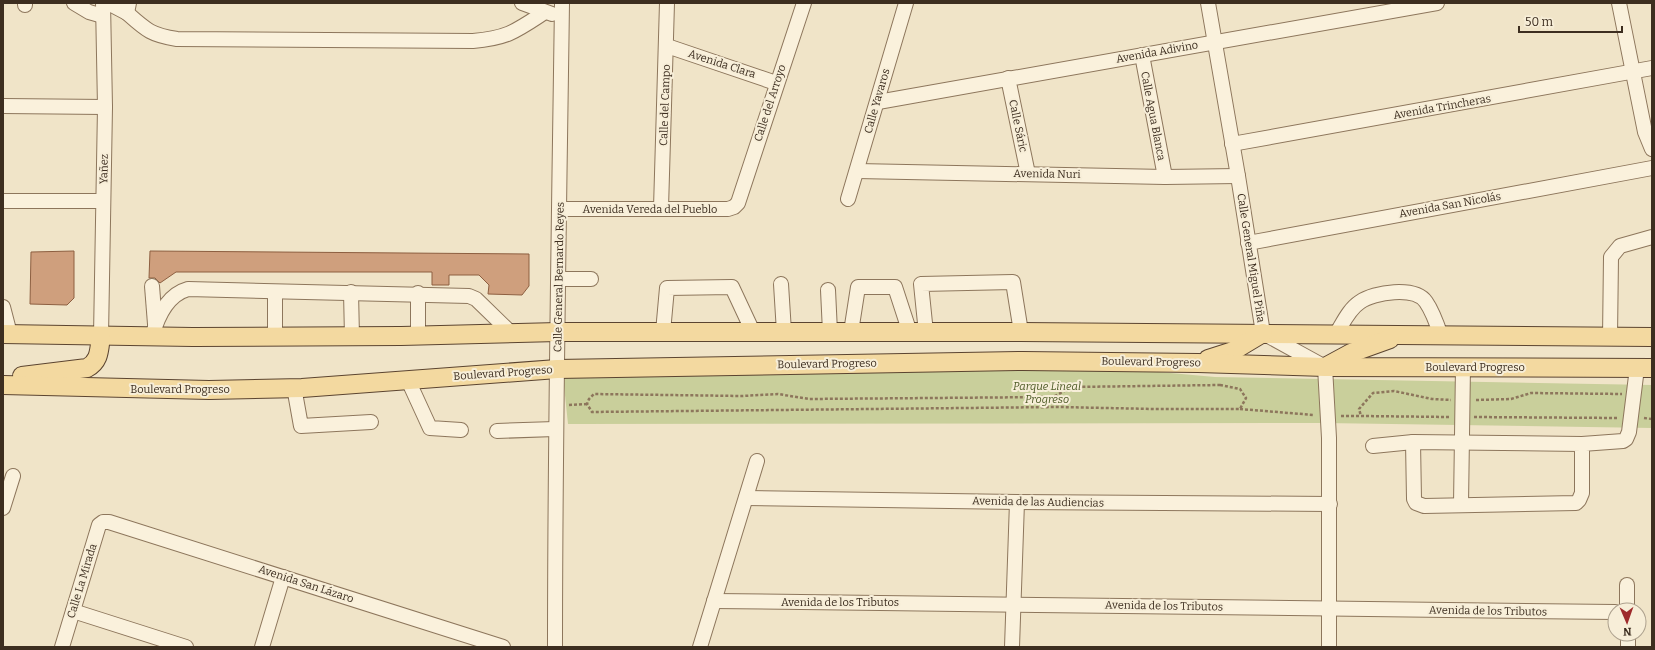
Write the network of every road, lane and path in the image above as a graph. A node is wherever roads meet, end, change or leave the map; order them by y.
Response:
1 (74, 3) edge
2 (522, 3) edge
3 (667, 3) edge
4 (804, 3) edge
5 (906, 3) edge
6 (1208, 3) edge
7 (1437, 3) edge
8 (1619, 3) edge
9 (105, 7) edge
10 (128, 8) edge
11 (562, 9) edge
12 (545, 12) junction
13 (1215, 42) junction
14 (667, 46) junction
15 (1142, 55) junction
16 (1652, 68) edge
17 (1632, 71) junction
18 (1008, 78) junction
19 (776, 83) junction
20 (878, 102) junction
21 (3, 106) edge
22 (105, 107) junction
23 (1232, 144) junction
24 (1652, 149) edge
25 (1652, 168) edge
26 (856, 171) junction
27 (1028, 174) junction
28 (1238, 176) junction
29 (1165, 177) junction
30 (848, 199) dead end
31 (3, 201) edge
32 (103, 201) junction
33 (738, 202) joint
34 (661, 208) junction
35 (560, 209) junction
36 (1652, 237) edge
37 (1248, 242) junction
38 (559, 279) junction
39 (591, 279) dead end
40 (781, 284) dead end
41 (152, 286) dead end
42 (828, 290) dead end
43 (275, 292) junction
44 (351, 292) junction
45 (418, 293) junction
46 (3, 307) edge
47 (153, 330) junction
48 (558, 332) junction
49 (663, 332) junction
50 (753, 332) junction
51 (784, 332) junction
52 (830, 332) junction
53 (850, 332) junction
54 (1021, 332) junction
55 (511, 333) junction
56 (918, 333) junction
57 (1263, 333) junction
58 (7, 334) edge
59 (1336, 334) junction
60 (1400, 335) junction
61 (101, 336) junction
62 (352, 336) junction
63 (418, 336) junction
64 (1441, 336) junction
65 (275, 337) junction
66 (1610, 337) junction
67 (1652, 337) edge
68 (1198, 362) junction
69 (1325, 367) junction
70 (1463, 367) junction
71 (1644, 368) edge
72 (557, 369) junction
73 (3, 378) edge
74 (408, 380) junction
75 (3, 386) edge
76 (294, 387) junction
77 (1634, 394) junction
78 (1463, 400) junction
79 (1240, 409) junction
80 (1299, 414) dead end
81 (1463, 417) junction
82 (1631, 418) junction
83 (1652, 419) edge
84 (371, 422) dead end
85 (555, 429) junction
86 (461, 430) dead end
87 (497, 431) dead end
88 (1413, 442) junction
89 (1464, 442) junction
90 (1582, 444) junction
91 (1373, 446) dead end
92 (757, 461) dead end
93 (13, 476) dead end
94 (746, 498) junction
95 (1017, 502) junction
96 (1330, 504) junction
97 (1462, 504) junction
98 (3, 507) edge
99 (109, 522) joint
100 (283, 577) junction
101 (1627, 584) dead end
102 (714, 601) junction
103 (1627, 602) edge
104 (1013, 604) junction
105 (1329, 609) junction
106 (73, 611) junction
107 (1607, 612) edge
108 (62, 647) edge
109 (186, 647) edge
110 (262, 647) edge
111 (503, 647) edge
112 (555, 647) edge
113 (700, 647) edge
114 (1012, 647) edge
115 (1329, 647) edge

1 - 9 street
2 - 12 street
3 - 14 street, Calle del Campo
4 - 19 street, Calle del Arroyo
5 - 20 street, Calle Yavaros
6 - 13 street, Calle General Miguel Piña
7 - 13 street, Avenida Adivino
8 - 17 street
9 - 10 street
9 - 22 street, Yañez
10 - 12 street
11 - 12 street
11 - 35 street, Calle General Bernardo Reyes
13 - 15 street, Avenida Adivino
13 - 23 street, Calle General Miguel Piña
14 - 19 street, Avenida Clara
14 - 34 street, Calle del Campo
15 - 18 street, Avenida Adivino
15 - 29 street, Calle Agua Blanca
16 - 17 street, Avenida Trincheras
17 - 23 street, Avenida Trincheras
17 - 24 street
18 - 20 street, Avenida Adivino
18 - 27 street, Calle Sáric
19 - 33 street, Calle del Arroyo
20 - 26 street, Calle Yavaros
21 - 22 street
22 - 32 street, Yañez
23 - 28 street, Calle General Miguel Piña
25 - 37 street, Avenida San Nicolás
26 - 27 street, Avenida Nuri
26 - 30 street, Calle Yavaros
27 - 29 street, Avenida Nuri
28 - 29 street, Avenida Nuri
28 - 37 street, Calle General Miguel Piña
31 - 32 street
32 - 61 street, Yañez
33 - 34 street, Avenida Vereda del Pueblo
34 - 35 street, Avenida Vereda del Pueblo
35 - 38 street, Calle General Bernardo Reyes
36 - 66 street
37 - 57 street, Calle General Miguel Piña
38 - 39 street
38 - 48 street, Calle General Bernardo Reyes
40 - 51 street
41 - 47 street
42 - 52 street
43 - 44 street
43 - 47 street
43 - 65 street
44 - 45 street
44 - 62 street
45 - 55 street
45 - 63 street
46 - 58 street
47 - 61 main road
47 - 65 main road
48 - 49 main road
48 - 55 main road
48 - 72 street, Calle General Bernardo Reyes
49 - 50 main road
49 - 50 street
50 - 51 main road
51 - 52 main road
52 - 53 main road
53 - 56 main road
53 - 56 street
54 - 56 main road
54 - 56 street
54 - 57 main road
55 - 63 main road
57 - 59 main road
57 - 68 main road
57 - 69 street, Calle General Miguel Piña
58 - 61 main road
59 - 60 main road
59 - 64 street
60 - 64 main road
60 - 69 main road
61 - 73 main road
62 - 63 main road
62 - 65 main road
64 - 66 main road
66 - 67 main road
68 - 69 main road, Boulevard Progreso
68 - 72 main road, Boulevard Progreso
69 - 70 main road, Boulevard Progreso
69 - 96 street
70 - 71 main road, Boulevard Progreso
70 - 78 street
71 - 77 street
72 - 74 main road, Boulevard Progreso
72 - 85 street, Calle General Bernardo Reyes
74 - 76 main road, Boulevard Progreso
74 - 86 street
75 - 76 main road, Boulevard Progreso
76 - 84 street
77 - 78 path
77 - 82 street
78 - 81 street
78 - 81 path
79 - 79 path
79 - 80 path
81 - 82 path
81 - 89 street
82 - 83 path
82 - 90 street
85 - 87 street
85 - 112 street, Calle General Bernardo Reyes
88 - 89 street
88 - 91 street
88 - 97 street
89 - 90 street
89 - 97 street
90 - 97 street
92 - 94 street
93 - 98 street
94 - 95 street, Avenida de las Audiencias
94 - 102 street
95 - 96 street, Avenida de las Audiencias
95 - 104 street
96 - 105 street
99 - 100 street, Avenida San Lázaro
99 - 106 street, Calle La Mirada
100 - 110 street
100 - 111 street, Avenida San Lázaro
101 - 103 street
102 - 104 street, Avenida de los Tributos
102 - 113 street
104 - 105 street, Avenida de los Tributos
104 - 114 street
105 - 107 street, Avenida de los Tributos
105 - 115 street
106 - 108 street, Calle La Mirada
106 - 109 street

